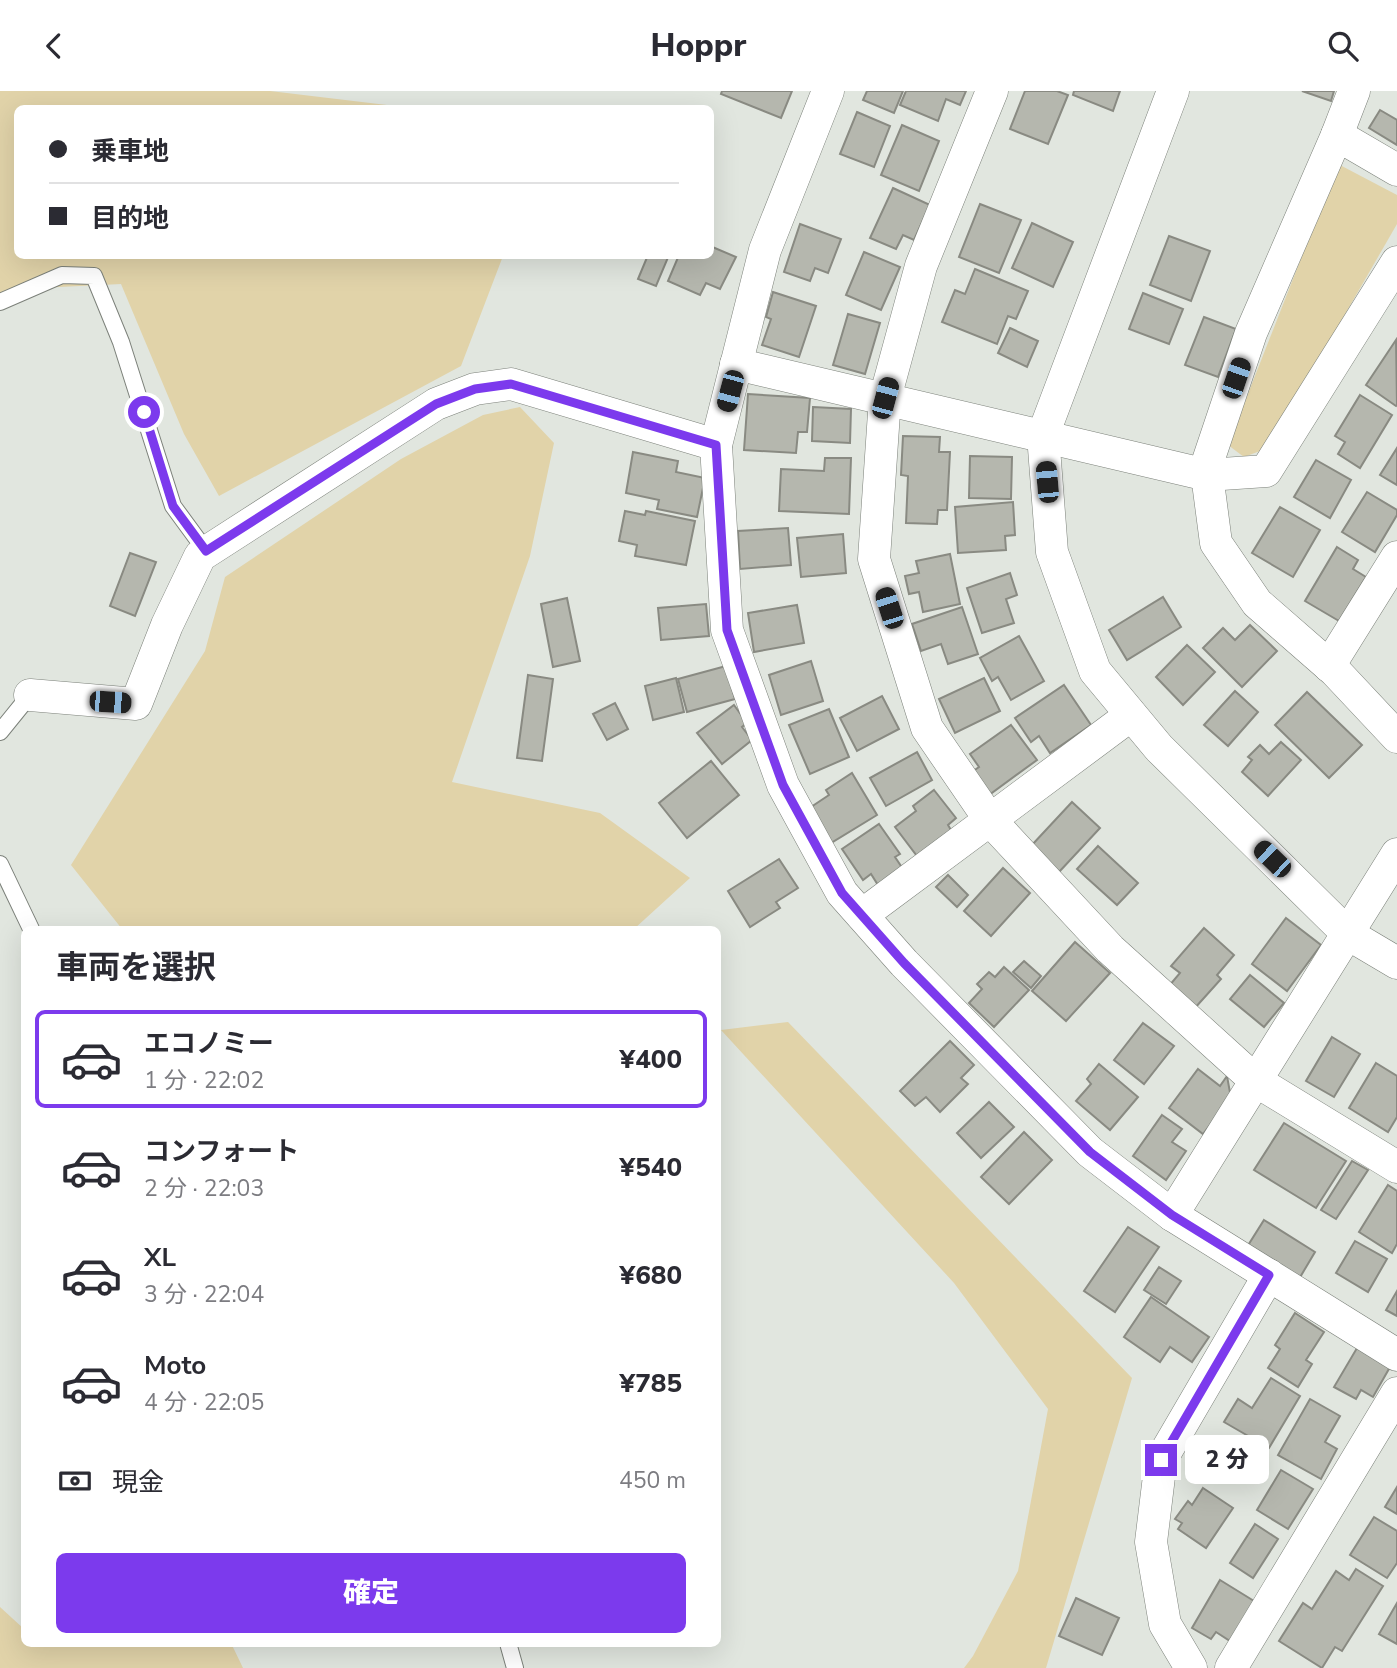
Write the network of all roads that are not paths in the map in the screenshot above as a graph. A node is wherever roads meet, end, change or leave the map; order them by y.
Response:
1 (828, 91) edge
2 (992, 91) edge
3 (1173, 91) edge
4 (1354, 91) edge
5 (1337, 135) junction
6 (1397, 170) edge
7 (1397, 262) edge
8 (0, 302) edge
9 (736, 364) junction
10 (885, 398) junction
11 (1043, 435) junction
12 (716, 445) junction
13 (1207, 475) junction
14 (206, 551) junction
15 (1397, 557) edge
16 (1329, 666) junction
17 (30, 695) joint
18 (1131, 715) junction
19 (0, 732) edge
20 (1397, 737) edge
21 (990, 820) junction
22 (1397, 854) edge
23 (0, 864) edge
24 (862, 915) junction
25 (31, 926) edge
26 (1348, 933) junction
27 (1397, 963) edge
28 (1256, 1081) junction
29 (1397, 1167) edge
30 (1172, 1215) junction
31 (1269, 1275) junction
32 (1397, 1355) edge
33 (1397, 1394) edge
34 (510, 1647) edge
35 (515, 1668) edge
36 (1191, 1668) edge
37 (1231, 1668) edge

1 - 9 street
2 - 10 street
3 - 11 street
4 - 5 street
5 - 6 street
5 - 13 street
7 - 13 street
8 - 14 lane
9 - 10 street
9 - 12 street
10 - 11 street
10 - 21 street
11 - 13 street
11 - 18 street
12 - 14 street
12 - 24 street
13 - 16 street
14 - 17 street
15 - 16 street
16 - 20 street
17 - 19 lane
18 - 21 street
18 - 26 street
21 - 24 street
21 - 28 street
22 - 26 street
23 - 25 lane
24 - 30 street
26 - 27 street
26 - 28 street
28 - 29 street
28 - 30 street
30 - 31 street
31 - 32 street
31 - 36 street
33 - 37 street
34 - 35 lane

